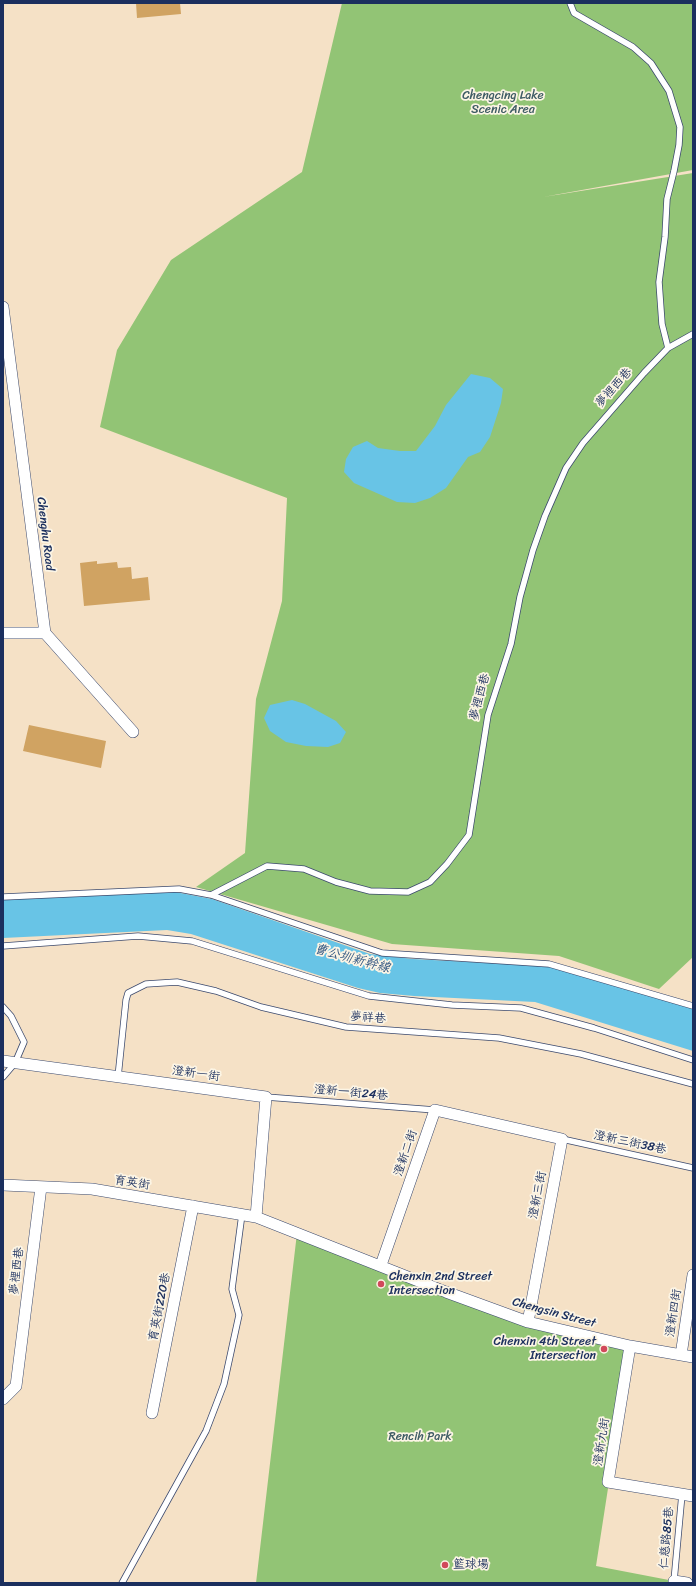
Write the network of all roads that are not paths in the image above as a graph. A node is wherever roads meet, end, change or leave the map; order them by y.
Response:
1 (570, 3) edge
2 (3, 307) edge
3 (693, 334) edge
4 (668, 348) junction
5 (3, 633) edge
6 (45, 633) junction
7 (133, 732) dead end
8 (210, 895) junction
9 (3, 897) edge
10 (3, 946) edge
11 (693, 1006) edge
12 (3, 1007) edge
13 (693, 1060) edge
14 (3, 1061) edge
15 (15, 1063) junction
16 (3, 1077) edge
17 (118, 1077) junction
18 (693, 1084) edge
19 (266, 1097) junction
20 (435, 1110) junction
21 (562, 1139) junction
22 (693, 1168) edge
23 (3, 1185) edge
24 (41, 1187) junction
25 (193, 1206) junction
26 (242, 1214) junction
27 (256, 1216) junction
28 (381, 1265) junction
29 (693, 1275) edge
30 (528, 1322) junction
31 (630, 1346) junction
32 (681, 1355) junction
33 (693, 1357) edge
34 (3, 1399) edge
35 (152, 1413) dead end
36 (688, 1495) edge
37 (674, 1582) edge
38 (122, 1583) edge
39 (687, 1583) edge

1 - 4 lane
2 - 6 street, Chenghu Road
3 - 4 lane, 夢裡西巷
4 - 8 lane, 夢裡西巷
5 - 6 street
6 - 7 street
8 - 9 lane
8 - 11 lane
10 - 13 lane
12 - 15 lane
14 - 15 street, 澄新一街
15 - 16 lane
15 - 17 street, 澄新一街
17 - 18 lane, 夢祥巷
17 - 19 street, 澄新一街
19 - 20 lane, 澄新一街24巷
19 - 27 street
20 - 21 street
20 - 28 street, 澄新二街
21 - 22 lane, 澄新三街38巷
21 - 30 street, 澄新三街
23 - 24 street, 育英街
24 - 25 street, 育英街
24 - 34 street, 夢裡西巷
25 - 26 street, 育英街
25 - 35 street, 育英街220巷
26 - 27 street, 育英街
26 - 38 lane
27 - 28 street, Chengsin Street
28 - 30 street, Chengsin Street
29 - 32 street, 澄新四街
30 - 31 street, Chengsin Street
31 - 32 street, Chengsin Street
31 - 36 street, 澄新九街
32 - 33 street, Chengsin Street
36 - 37 lane, 仁慈路85巷
37 - 39 street

